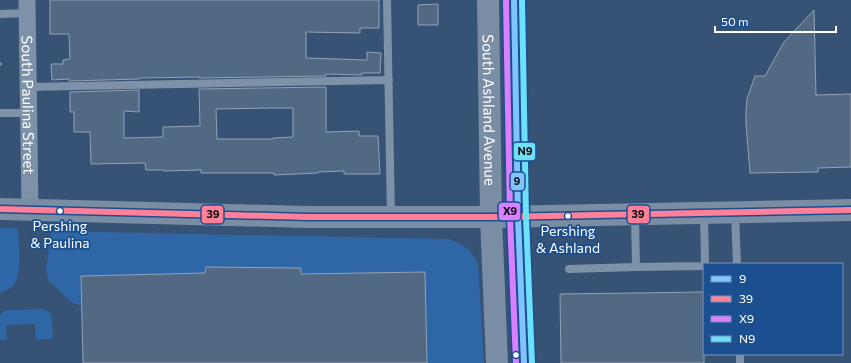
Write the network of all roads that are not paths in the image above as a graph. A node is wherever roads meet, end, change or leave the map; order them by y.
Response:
1 (387, 0) edge
2 (488, 0) edge
3 (514, 0) edge
4 (27, 7) edge
5 (0, 14) edge
6 (389, 80) junction
7 (28, 87) junction
8 (28, 112) junction
9 (0, 113) edge
10 (0, 209) edge
11 (30, 210) junction
12 (851, 210) edge
13 (735, 212) junction
14 (704, 213) junction
15 (635, 214) junction
16 (391, 217) junction
17 (491, 217) junction
18 (518, 217) junction
19 (705, 263) edge
20 (737, 263) edge
21 (703, 265) edge
22 (636, 267) junction
23 (569, 269) dead end
24 (497, 363) edge
25 (524, 363) edge

1 - 6 lane
2 - 17 main road, South Ashland Avenue
3 - 18 main road, South Ashland Avenue
4 - 5 lane
4 - 7 street, South Paulina Street
6 - 7 lane
6 - 16 lane
7 - 8 street, South Paulina Street
8 - 9 lane
8 - 11 street, South Paulina Street
10 - 11 main road
11 - 16 main road
12 - 13 main road
13 - 14 main road
13 - 20 lane
14 - 15 main road
14 - 19 lane
15 - 18 main road
15 - 22 lane
16 - 17 main road
17 - 18 main road
17 - 24 main road, South Ashland Avenue
18 - 25 main road, South Ashland Avenue
21 - 22 lane
22 - 23 lane

